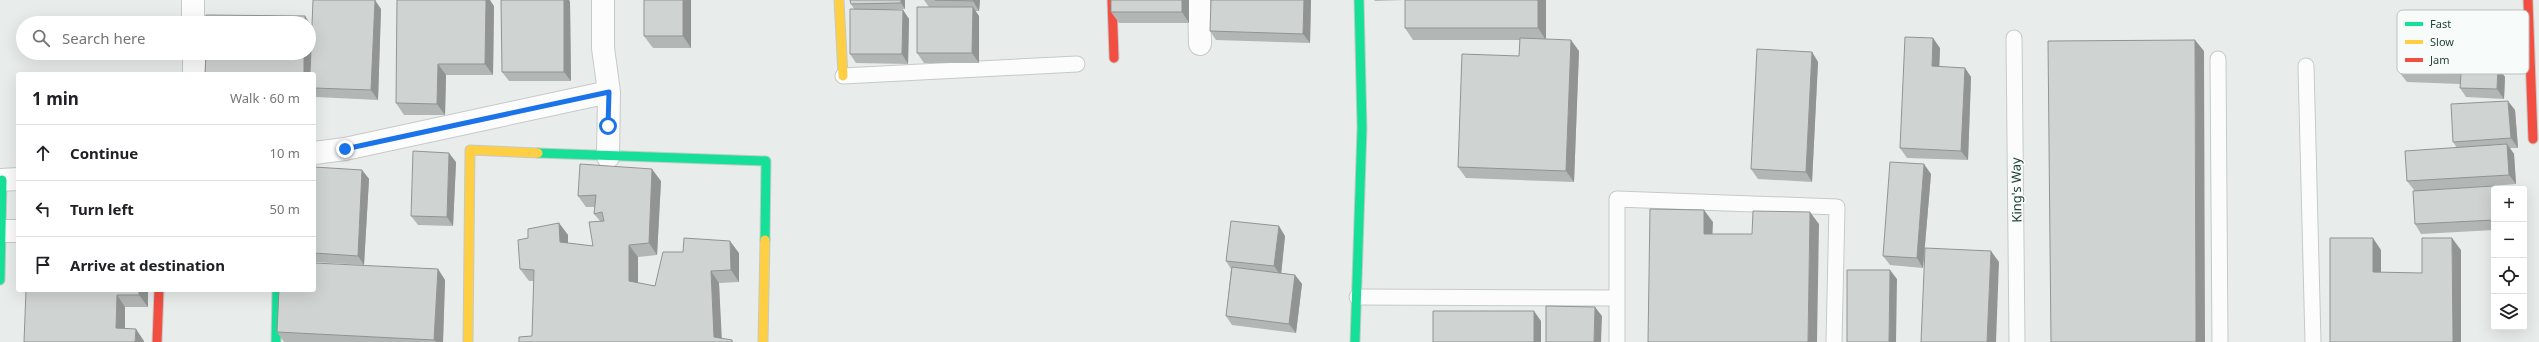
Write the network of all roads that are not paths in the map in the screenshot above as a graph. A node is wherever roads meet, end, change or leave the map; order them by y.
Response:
1 (193, 0) edge
2 (603, 0) edge
3 (839, 0) edge
4 (1112, 0) edge
5 (1199, 0) edge
6 (1359, 0) edge
7 (2528, 0) edge
8 (2528, 10) edge
9 (193, 16) edge
10 (2529, 28) edge
11 (2014, 38) dead end
12 (1200, 44) dead end
13 (1114, 58) dead end
14 (2218, 59) dead end
15 (194, 60) edge
16 (1078, 64) dead end
17 (2306, 66) dead end
18 (194, 72) edge
19 (843, 76) joint
20 (609, 92) junction
21 (464, 123) junction
22 (2533, 139) dead end
23 (316, 153) edge
24 (608, 157) junction
25 (7, 180) edge
26 (9, 231) edge
27 (0, 280) edge
28 (158, 292) edge
29 (277, 292) edge
30 (1357, 297) junction
31 (1617, 298) junction
32 (157, 342) edge
33 (276, 342) edge
34 (459, 342) edge
35 (468, 342) edge
36 (763, 342) edge
37 (1355, 342) edge
38 (1617, 342) edge
39 (1834, 342) edge
40 (2017, 342) edge
41 (2220, 342) edge
42 (2313, 342) edge

1 - 9 street
2 - 20 street
3 - 19 street
4 - 13 street
5 - 12 street
6 - 30 street
7 - 8 street
10 - 22 street
11 - 40 lane, King's Way
14 - 41 lane
15 - 18 street
16 - 19 lane
17 - 42 lane
20 - 21 street
20 - 24 street
21 - 23 street
21 - 34 street
24 - 35 street
24 - 36 street
25 - 26 street
26 - 27 street
28 - 32 street
29 - 33 street
30 - 31 lane
30 - 37 street
31 - 38 lane
31 - 39 lane

